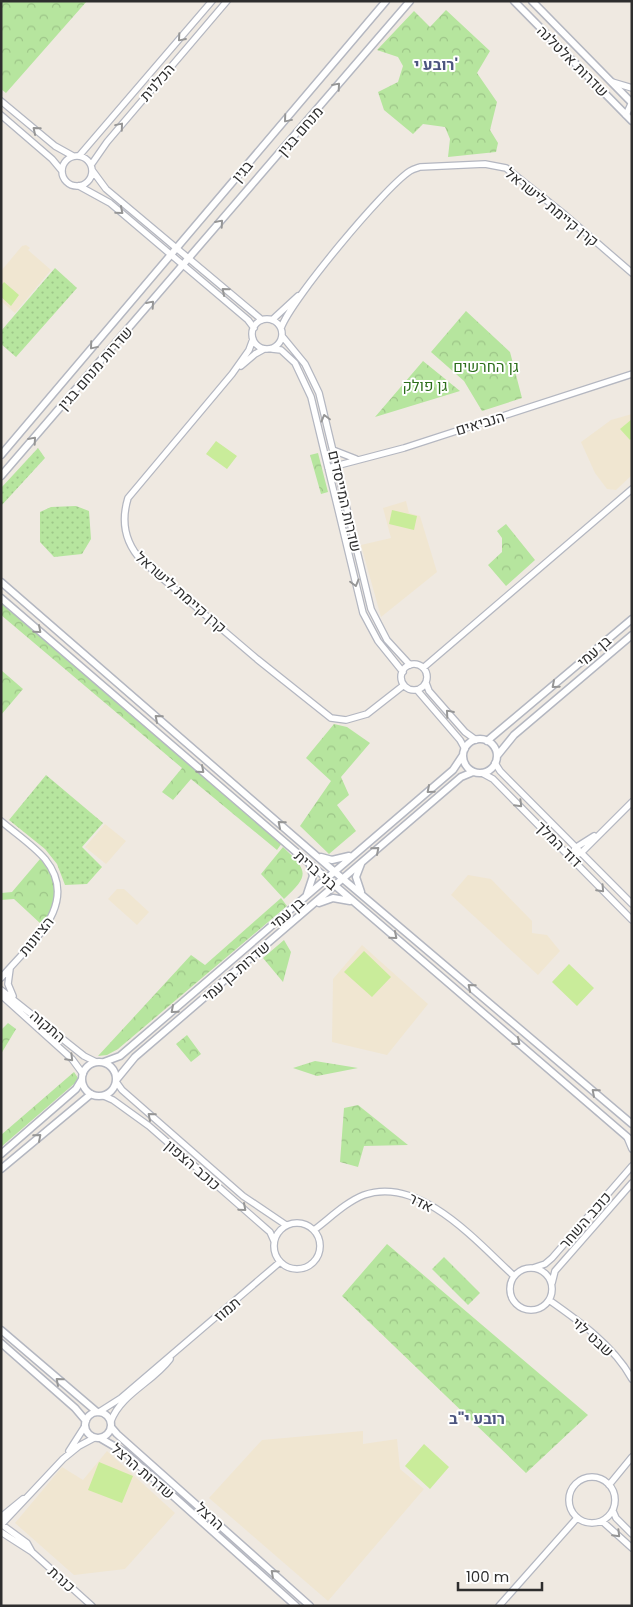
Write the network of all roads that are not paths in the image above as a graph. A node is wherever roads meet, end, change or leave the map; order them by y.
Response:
1 (212, 1) edge
2 (227, 1) edge
3 (386, 1) edge
4 (410, 1) edge
5 (514, 1) edge
6 (532, 1) edge
7 (611, 82) junction
8 (632, 88) edge
9 (1, 101) edge
10 (632, 102) edge
11 (629, 114) edge
12 (1, 115) edge
13 (632, 120) edge
14 (76, 156) junction
15 (92, 168) junction
16 (62, 172) junction
17 (79, 186) junction
18 (176, 249) junction
19 (170, 256) junction
20 (189, 260) junction
21 (183, 266) junction
22 (632, 273) edge
23 (306, 288) junction
24 (262, 320) junction
25 (272, 320) junction
26 (254, 328) junction
27 (281, 328) junction
28 (282, 336) junction
29 (253, 339) junction
30 (272, 348) junction
31 (264, 349) junction
32 (232, 374) junction
33 (632, 374) edge
34 (333, 450) junction
35 (1, 454) edge
36 (358, 460) junction
37 (337, 465) junction
38 (328, 468) junction
39 (1, 476) edge
40 (632, 489) edge
41 (1, 582) edge
42 (1, 598) edge
43 (632, 619) edge
44 (632, 635) edge
45 (410, 665) junction
46 (423, 668) junction
47 (403, 672) junction
48 (426, 683) junction
49 (404, 685) junction
50 (416, 690) junction
51 (476, 740) junction
52 (487, 741) junction
53 (464, 752) junction
54 (496, 760) junction
55 (473, 772) junction
56 (482, 773) junction
57 (632, 802) edge
58 (1, 821) edge
59 (600, 832) junction
60 (575, 848) junction
61 (359, 851) junction
62 (581, 853) junction
63 (316, 855) junction
64 (572, 857) junction
65 (308, 862) junction
66 (362, 862) junction
67 (335, 871) junction
68 (327, 878) junction
69 (343, 879) junction
70 (334, 886) junction
71 (363, 895) junction
72 (305, 897) junction
73 (632, 904) edge
74 (356, 905) junction
75 (307, 910) junction
76 (632, 920) edge
77 (10, 968) junction
78 (1, 978) edge
79 (1, 990) edge
80 (1, 995) edge
81 (14, 998) junction
82 (5, 1001) edge
83 (96, 1062) junction
84 (104, 1062) junction
85 (82, 1077) junction
86 (117, 1081) junction
87 (91, 1094) junction
88 (104, 1096) junction
89 (632, 1124) edge
90 (626, 1135) junction
91 (632, 1140) edge
92 (632, 1149) edge
93 (1, 1154) edge
94 (632, 1166) edge
95 (1, 1169) edge
96 (632, 1183) edge
97 (286, 1225) junction
98 (314, 1230) junction
99 (274, 1241) junction
100 (280, 1262) junction
101 (533, 1268) junction
102 (514, 1276) junction
103 (552, 1285) junction
104 (549, 1300) junction
105 (1, 1330) edge
106 (1, 1343) edge
107 (172, 1355) junction
108 (632, 1379) edge
109 (98, 1412) junction
110 (85, 1424) junction
111 (111, 1424) junction
112 (97, 1438) junction
113 (632, 1456) edge
114 (63, 1459) junction
115 (609, 1485) junction
116 (27, 1496) junction
117 (612, 1511) junction
118 (14, 1512) junction
119 (1, 1516) edge
120 (577, 1518) junction
121 (602, 1521) junction
122 (1, 1524) edge
123 (1, 1532) edge
124 (13, 1532) junction
125 (632, 1534) edge
126 (632, 1548) edge
127 (32, 1552) junction
128 (92, 1606) edge
129 (296, 1606) edge
130 (310, 1606) edge
131 (499, 1606) edge

1 -> 14 street, הכלנית
15 -> 2 street, הכלנית
3 -> 18 main road, בגין
20 -> 4 main road, מנחם בגין
5 - 11 main road, שדרות אלטלנה
6 - 7 main road, שדרות אלטלנה
7 - 8 street
7 - 10 main road, שדרות אלטלנה
14 -> 9 street
10 - 11 street
11 - 13 main road, שדרות אלטלנה
12 - 16 street
14 - 15 street
14 - 16 street
15 - 17 street
15 - 18 street
16 - 17 street
17 -> 19 street
18 - 19 main road
18 - 20 street
19 - 21 street
19 -> 35 main road
20 - 21 main road, שדרות מנחם בגין
24 -> 20 street
21 - 26 street
39 -> 21 main road, שדרות מנחם בגין
22 - 23 street, קרן קיימת לישראל
23 - 25 street, קרן קיימת לישראל
23 - 27 street, קרן קיימת לישראל
24 - 25 street
24 - 26 street
25 - 27 street
26 - 29 street
27 - 28 street
28 - 30 street
34 -> 28 street, שדרות המייסדים
29 - 31 street
29 - 32 street, קרן קיימת לישראל
30 - 31 street
30 - 38 street, שדרות המייסדים
31 - 32 street, קרן קיימת לישראל
32 - 49 street, קרן קיימת לישראל
33 - 36 street, הנביאים
34 - 36 street
34 - 37 street, שדרות המייסדים
36 - 37 street, הנביאים
37 - 38 street, הנביאים
37 - 45 street, שדרות המייסדים
38 -> 47 street, שדרות המייסדים
40 - 46 street
63 -> 41 main road, בני ברית
42 -> 65 main road, בני ברית
43 -> 52 main road, בן עמי
44 - 54 main road
45 - 46 street
45 - 47 street
46 - 48 street
47 - 49 street
48 - 50 street
51 -> 48 street
49 - 50 street
50 - 53 street
51 - 52 main road
51 - 53 main road
52 - 54 main road
53 - 55 main road
53 -> 61 main road, בן עמי
54 - 56 main road
54 - 60 street, דוד המלך
55 - 56 main road
66 -> 55 main road, שדרות בן עמי
56 -> 64 street, דוד המלך
57 - 59 street
58 - 77 street, הציונות
59 - 60 street
59 - 62 street
60 - 62 street, דוד המלך
60 - 64 street
61 - 63 main road
61 - 67 main road, בן עמי
62 - 64 street
62 - 73 street, דוד המלך
63 - 67 main road, בני ברית
64 -> 76 street, דוד המלך
65 - 68 main road, בני ברית
65 - 72 main road
66 - 69 main road, שדרות בן עמי
66 - 71 main road
67 - 68 main road, בן עמי
67 - 69 main road, בני ברית
68 - 70 main road, בני ברית
68 - 72 main road, בן עמי
69 - 70 main road, שדרות בן עמי
69 - 71 main road, בני ברית
70 - 74 main road, בני ברית
70 - 75 main road, שדרות בן עמי
89 -> 71 main road, בני ברית
72 -> 84 main road, בן עמי
74 - 75 main road
74 -> 90 main road, בני ברית
75 - 86 main road, שדרות בן עמי
77 - 78 street, הציונות
77 - 81 street
79 - 81 street, התקוה
80 - 82 street, התקוה
81 - 83 street, התקוה
82 -> 85 street, התקוה
83 - 84 main road
83 - 85 main road
84 - 86 main road
85 - 87 main road
85 - 93 main road
86 - 88 main road
97 -> 86 street, כוכב הצפון
87 - 88 main road
95 -> 87 main road
88 -> 99 street, כוכב הצפון
90 - 91 main road, בני ברית
90 - 92 street
94 - 101 street, כוכב השחר
96 - 103 street, כוכב השחר
97 - 98 street
97 - 99 street
98 - 100 street
98 - 102 street, אדר
99 - 100 street
100 - 107 street, תמוז
101 - 102 street
101 - 103 street
102 - 104 street
103 - 104 street
104 - 108 street, שבט לוי
109 -> 105 main road
106 - 110 main road
107 - 109 street, תמוז
107 - 111 street, תמוז
109 - 110 main road
109 - 111 main road
110 - 112 main road
110 - 114 street
111 - 112 main road
130 -> 111 main road, הרצל
112 - 114 street
112 - 129 main road, שדרות הרצל
113 - 115 street
114 - 116 street
115 - 117 street
115 - 120 street
116 - 118 street
116 - 119 street
117 - 121 street
117 - 125 street
118 - 122 street
118 - 124 street
120 - 121 street
120 - 131 street
121 -> 126 street
122 - 124 street, כנרת
123 - 127 street, כנרת
124 - 127 street, כנרת
127 - 128 street, כנרת

